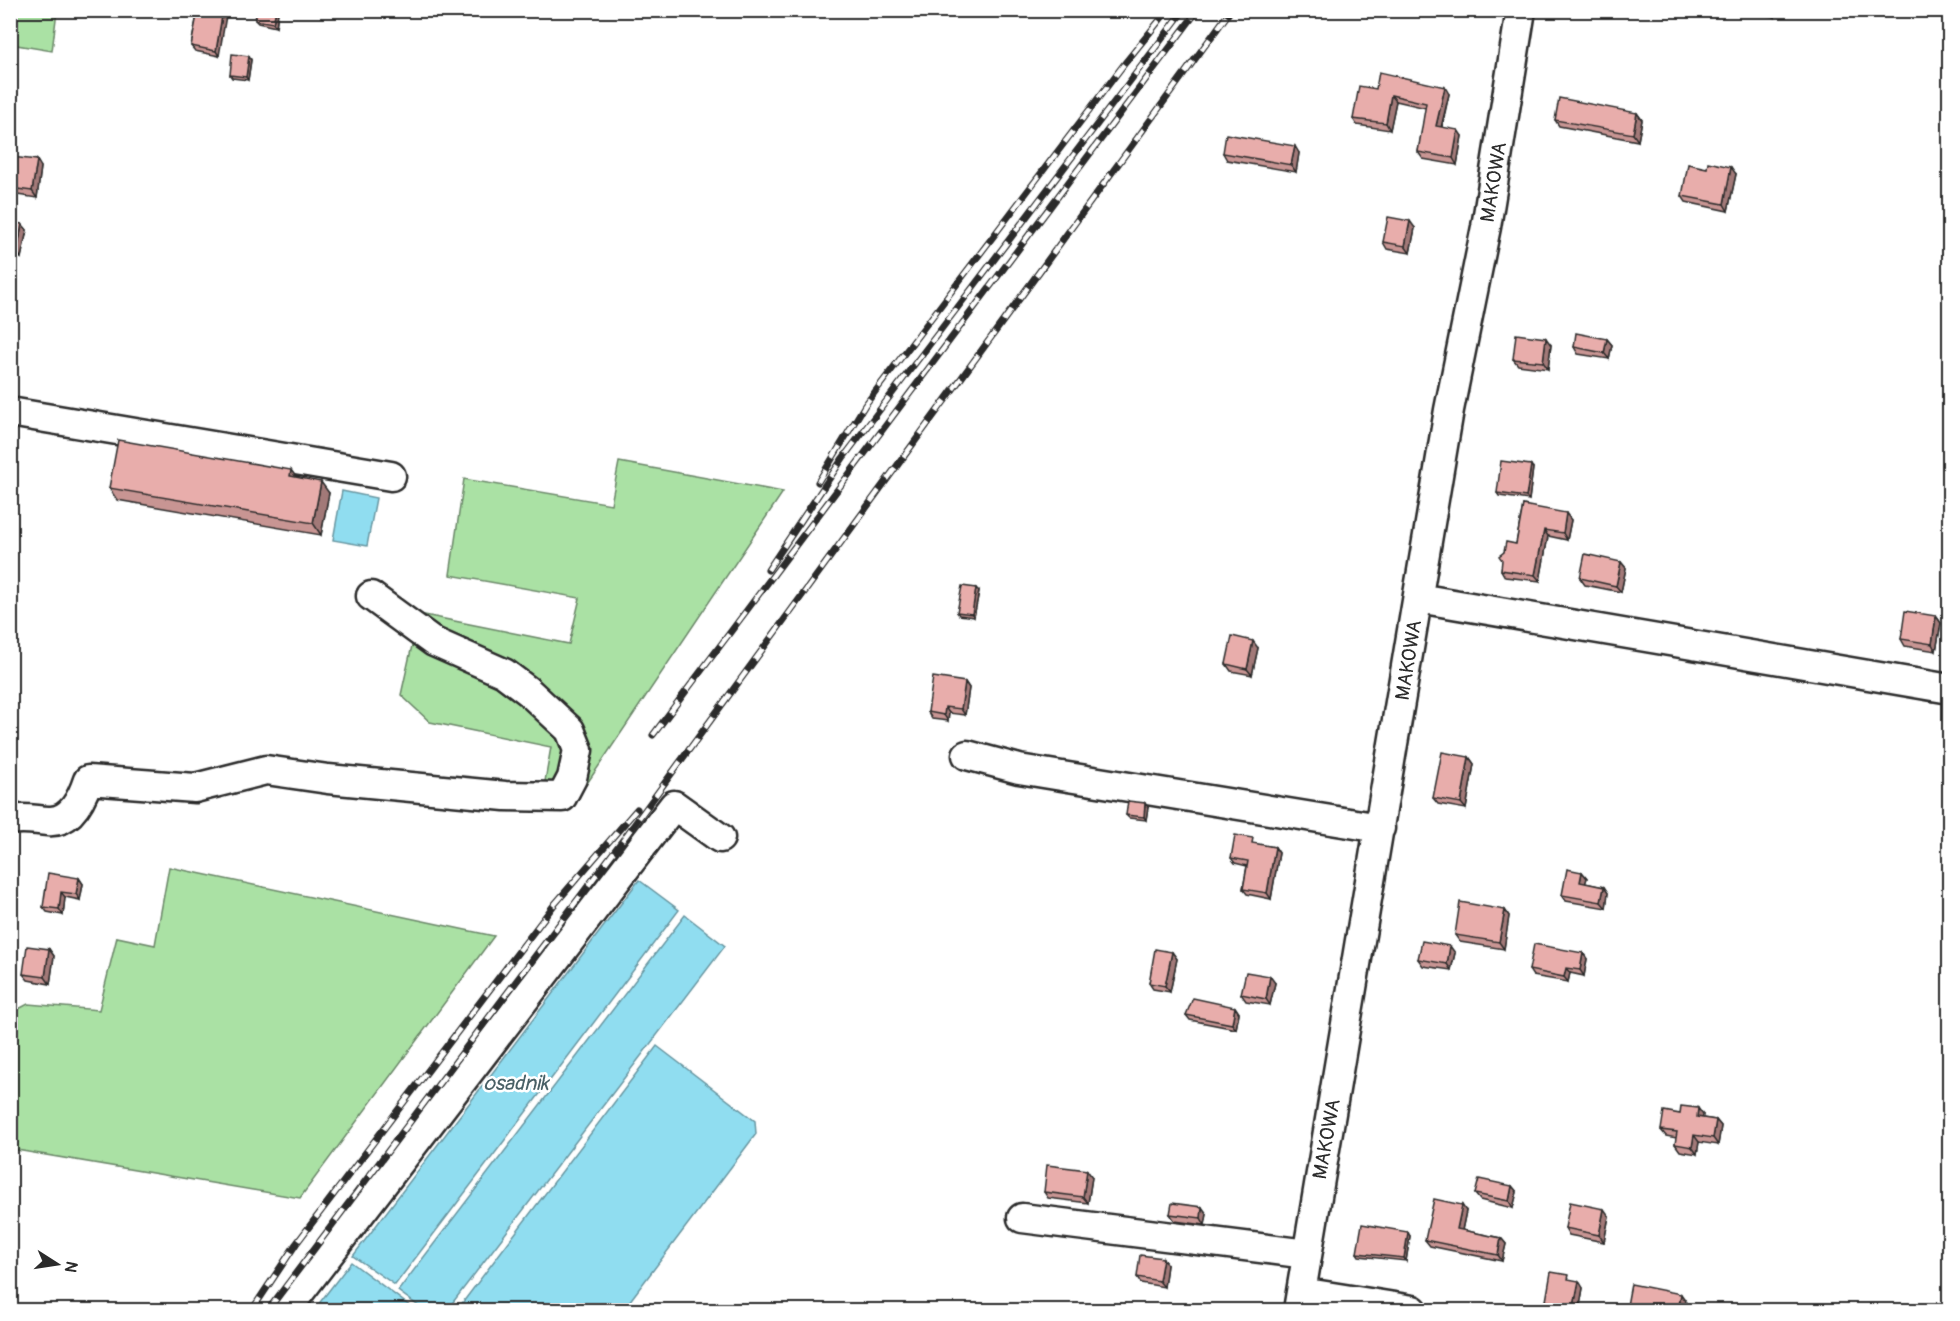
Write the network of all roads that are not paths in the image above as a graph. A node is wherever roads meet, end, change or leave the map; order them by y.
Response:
1 (1521, 10) edge
2 (10, 412) edge
3 (391, 476) dead end
4 (371, 596) dead end
5 (1418, 598) junction
6 (1950, 689) edge
7 (967, 755) dead end
8 (10, 820) edge
9 (1380, 828) junction
10 (720, 838) dead end
11 (1022, 1218) dead end
12 (1307, 1254) junction
13 (1300, 1301) edge
14 (286, 1311) edge
15 (1413, 1311) edge

1 - 5 street, MAKOWA
2 - 3 street
4 - 8 street
5 - 6 street
5 - 9 street, MAKOWA
7 - 9 street
9 - 12 street, MAKOWA
10 - 14 street
11 - 12 street
12 - 13 street, MAKOWA
13 - 15 street

